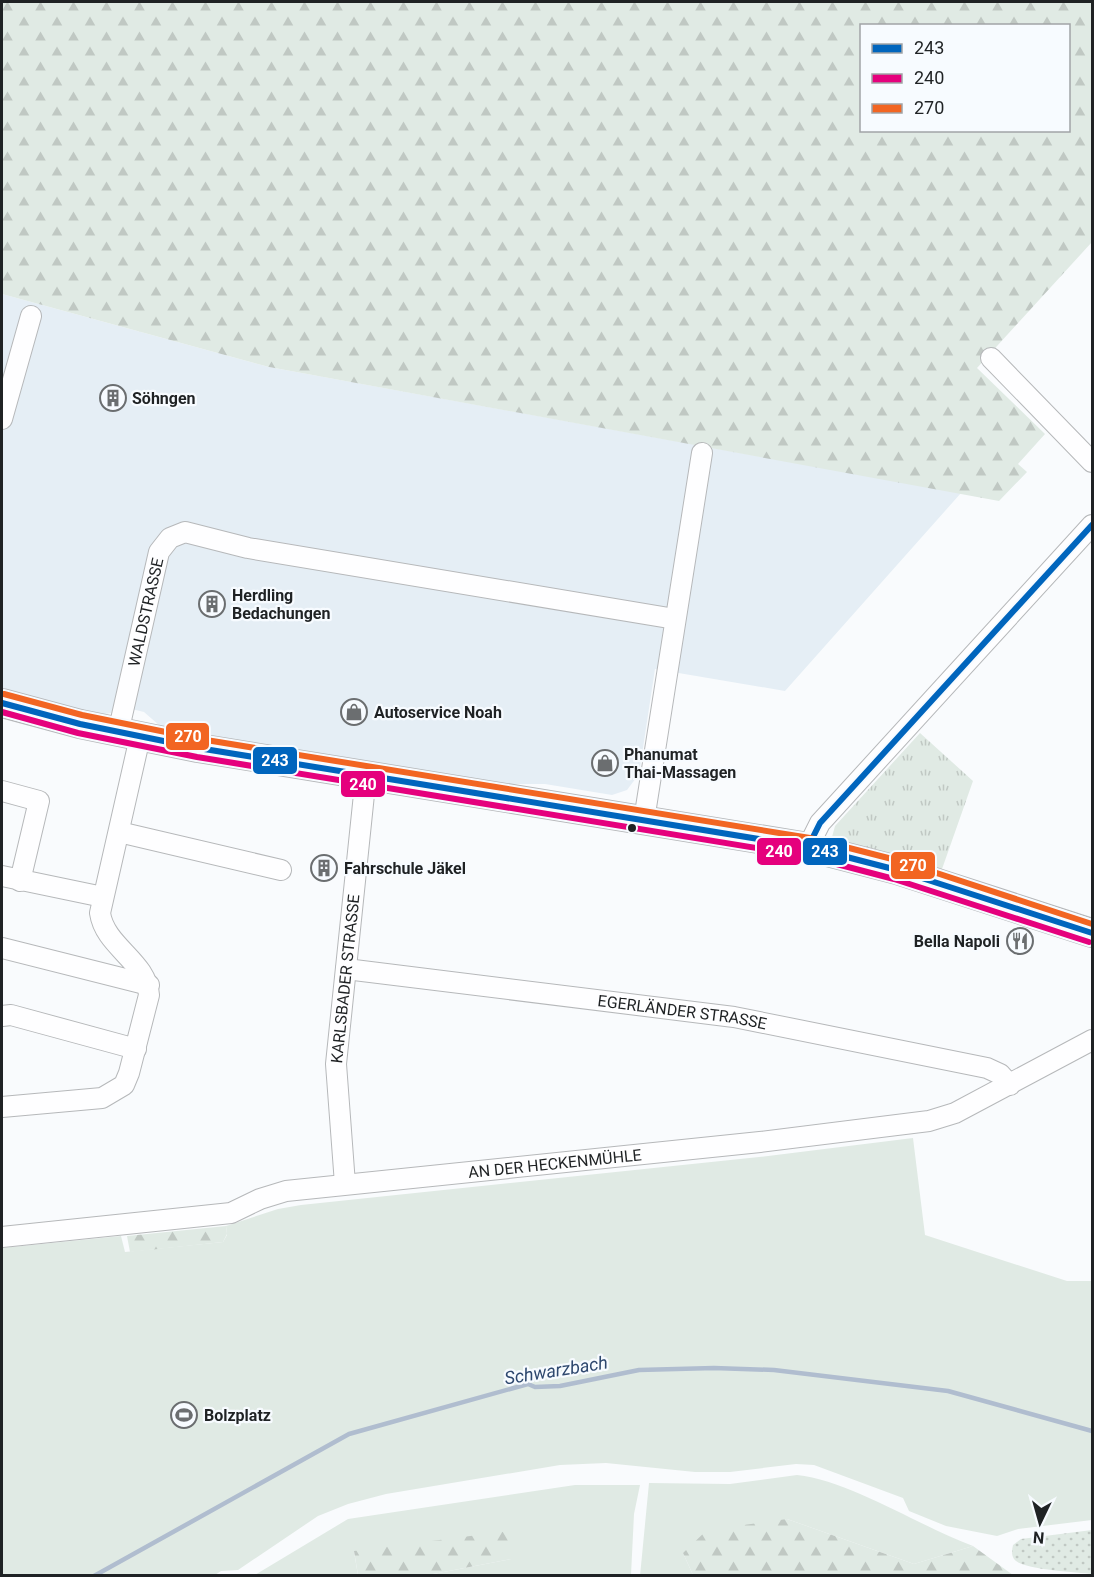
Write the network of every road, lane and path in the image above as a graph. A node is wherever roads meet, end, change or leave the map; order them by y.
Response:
1 (32, 316) dead end
2 (991, 358) dead end
3 (2, 419) edge
4 (702, 453) dead end
5 (1092, 462) edge
6 (1092, 525) edge
7 (675, 619) junction
8 (2, 703) edge
9 (129, 735) junction
10 (366, 775) junction
11 (2, 791) edge
12 (644, 820) junction
13 (119, 832) junction
14 (808, 847) junction
15 (281, 870) dead end
16 (11, 879) edge
17 (103, 897) junction
18 (1092, 933) edge
19 (2, 948) edge
20 (346, 969) junction
21 (149, 985) junction
22 (2, 1016) edge
23 (1092, 1040) edge
24 (136, 1049) junction
25 (1010, 1085) junction
26 (2, 1107) edge
27 (345, 1184) junction
28 (2, 1237) edge

1 - 3 street
2 - 5 street
4 - 7 street
6 - 14 street
7 - 9 street, WALDSTRASSE
7 - 12 street
8 - 9 main road
9 - 10 main road
9 - 13 street
10 - 12 main road
10 - 20 street, KARLSBADER STRASSE
11 - 16 street
12 - 14 main road
13 - 15 street
13 - 17 street
14 - 18 main road
16 - 17 street
17 - 21 street
19 - 21 street
20 - 25 street, EGERLÄNDER STRASSE
20 - 27 street, KARLSBADER STRASSE
21 - 24 street
22 - 24 street
23 - 25 street, AN DER HECKENMÜHLE
24 - 26 street
25 - 27 street, AN DER HECKENMÜHLE
27 - 28 street, AN DER HECKENMÜHLE

